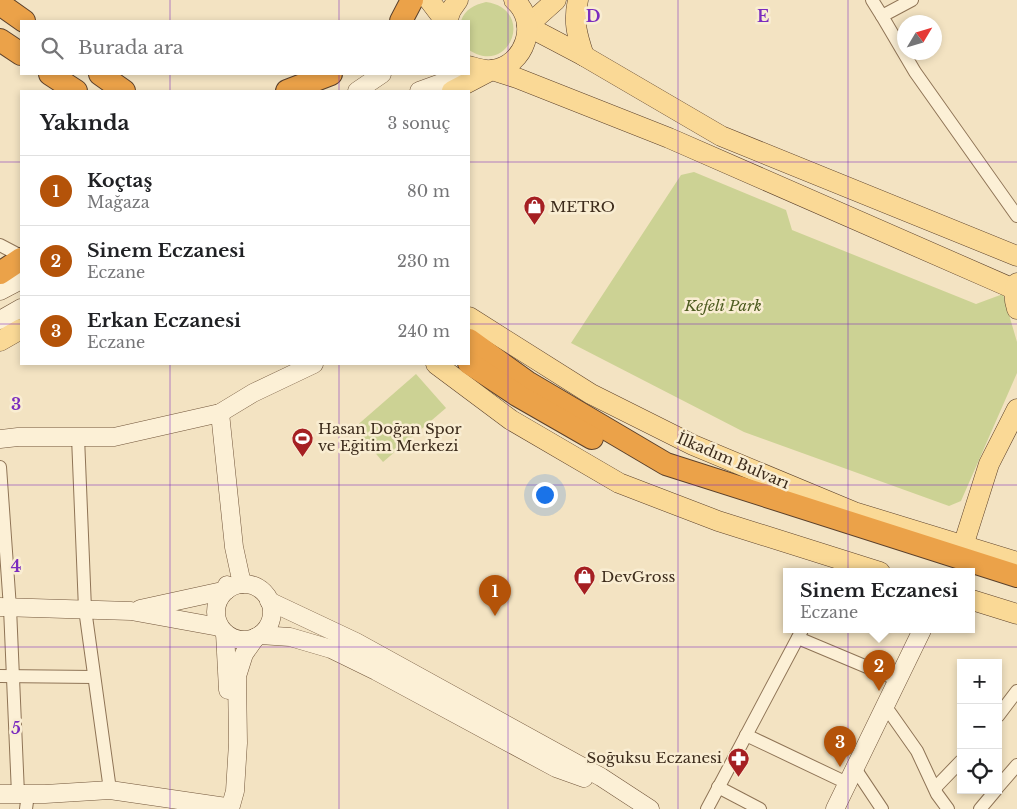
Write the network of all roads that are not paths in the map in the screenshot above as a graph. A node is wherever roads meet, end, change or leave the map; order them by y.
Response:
1 (412, 0) edge
2 (429, 0) edge
3 (458, 0) edge
4 (514, 0) edge
5 (556, 0) edge
6 (578, 0) edge
7 (872, 0) edge
8 (912, 0) edge
9 (0, 4) edge
10 (882, 16) junction
11 (23, 20) edge
12 (402, 20) edge
13 (445, 20) edge
14 (446, 20) edge
15 (528, 26) junction
16 (0, 40) edge
17 (20, 53) edge
18 (584, 56) junction
19 (470, 66) edge
20 (492, 70) junction
21 (470, 74) edge
22 (52, 75) edge
23 (329, 75) edge
24 (381, 75) edge
25 (463, 75) edge
26 (112, 83) edge
27 (74, 90) edge
28 (134, 90) edge
29 (291, 90) edge
30 (358, 90) edge
31 (422, 90) edge
32 (454, 90) edge
33 (1017, 216) edge
34 (0, 245) edge
35 (1017, 256) edge
36 (20, 257) edge
37 (20, 259) edge
38 (0, 273) edge
39 (20, 281) edge
40 (0, 291) edge
41 (1016, 294) edge
42 (20, 309) edge
43 (470, 318) edge
44 (0, 320) edge
45 (20, 331) edge
46 (0, 341) edge
47 (470, 341) edge
48 (470, 363) edge
49 (312, 365) edge
50 (437, 365) edge
51 (522, 389) junction
52 (220, 413) junction
53 (1015, 419) edge
54 (78, 437) junction
55 (0, 439) edge
56 (0, 467) edge
57 (963, 546) junction
58 (1017, 562) edge
59 (836, 566) edge
60 (851, 568) edge
61 (952, 568) edge
62 (975, 575) edge
63 (1017, 576) edge
64 (234, 587) junction
65 (1017, 589) edge
66 (270, 601) junction
67 (975, 601) edge
68 (5, 607) edge
69 (85, 609) junction
70 (131, 611) junction
71 (1017, 614) edge
72 (222, 630) junction
73 (921, 633) edge
74 (800, 634) edge
75 (258, 636) junction
76 (6, 676) edge
77 (94, 676) junction
78 (898, 680) junction
79 (1017, 690) edge
80 (886, 706) junction
81 (1002, 711) edge
82 (746, 735) junction
83 (957, 765) edge
84 (1017, 765) edge
85 (850, 775) junction
86 (1002, 782) edge
87 (718, 787) junction
88 (934, 788) junction
89 (110, 790) junction
90 (627, 793) junction
91 (0, 794) edge
92 (993, 794) edge
93 (24, 799) edge
94 (227, 808) edge
95 (650, 809) edge
96 (706, 809) edge
97 (760, 809) edge
98 (835, 809) edge
99 (882, 809) edge
100 (948, 809) edge
101 (980, 809) edge

1 - 12 highway
2 - 13 main road
3 - 14 main road
4 - 15 main road
5 - 15 main road
6 - 18 main road
7 - 10 street
8 - 10 street
9 - 11 highway
10 - 33 street
15 - 18 main road
15 - 20 main road
16 - 17 highway
18 - 35 main road
19 - 20 main road
20 - 21 street
20 - 32 main road
20 - 41 main road
22 - 27 highway
23 - 29 highway
24 - 30 street
25 - 31 street
26 - 28 highway
34 - 36 street
37 - 38 highway
39 - 40 street
42 - 44 street
43 - 57 main road, İlkadım Bulvarı
45 - 46 main road
47 - 51 highway, İlkadım Bulvarı
48 - 51 highway, İlkadım Bulvarı
49 - 52 street
50 - 59 main road
51 - 61 highway, İlkadım Bulvarı
51 - 63 highway, İlkadım Bulvarı
52 - 54 street
52 - 64 street
53 - 57 main road
54 - 55 street
54 - 69 street
56 - 68 street
57 - 58 main road, İlkadım Bulvarı
59 - 60 main road
62 - 65 highway
64 - 66 street
64 - 70 street
64 - 72 street
66 - 75 street
66 - 90 street
67 - 71 main road
68 - 69 street
68 - 76 street
69 - 70 street
69 - 77 street
70 - 72 street
72 - 75 street
72 - 94 street
73 - 78 street
74 - 78 street
74 - 82 street
75 - 90 street
75 - 94 street
76 - 77 street
76 - 93 street
77 - 89 street
78 - 80 street
79 - 81 street
80 - 85 street
80 - 88 street
82 - 85 street
82 - 87 street
83 - 88 street
84 - 86 street
85 - 98 street
85 - 99 street
87 - 96 street
87 - 97 street
88 - 100 street
89 - 93 street
89 - 94 street
90 - 95 street
91 - 93 street
92 - 101 street

